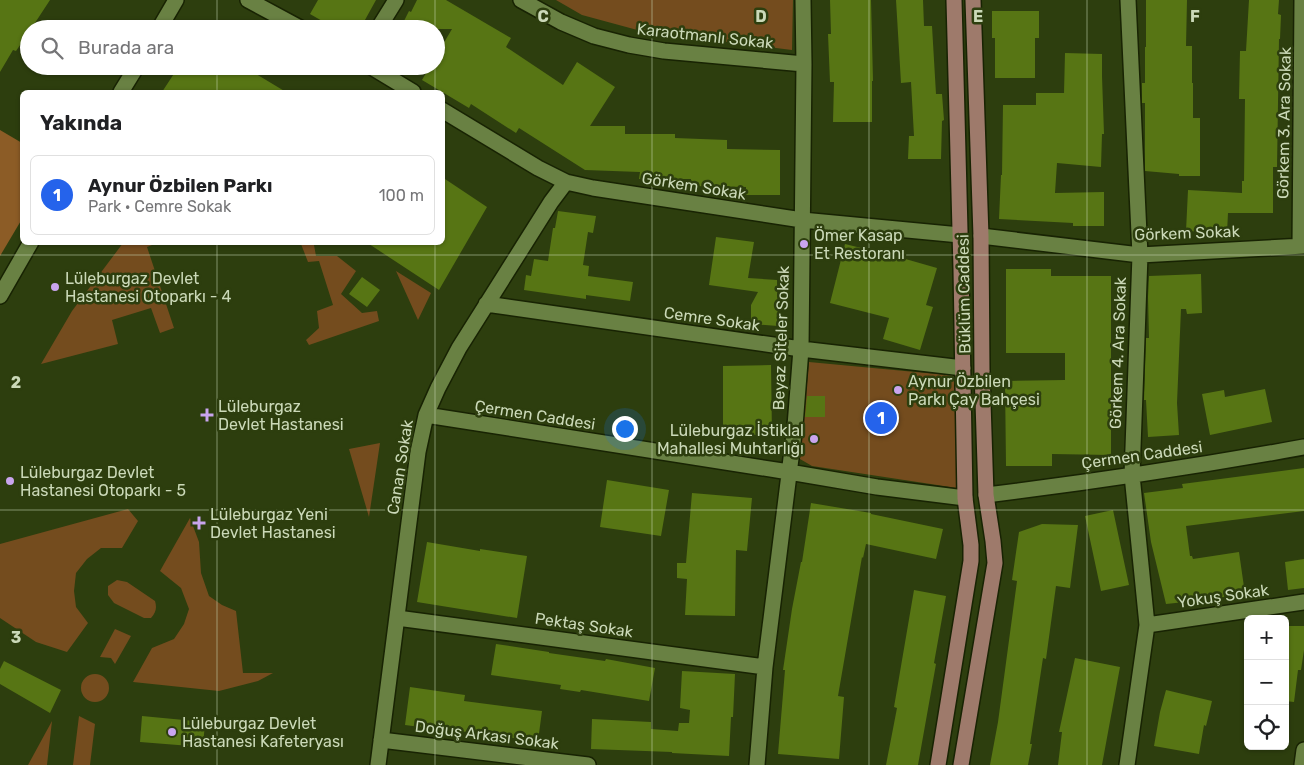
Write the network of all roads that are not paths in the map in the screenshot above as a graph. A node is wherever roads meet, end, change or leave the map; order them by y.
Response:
1 (176, 0) edge
2 (248, 0) edge
3 (396, 0) edge
4 (521, 0) edge
5 (804, 0) edge
6 (954, 0) edge
7 (973, 0) edge
8 (1128, 0) edge
9 (1302, 0) edge
10 (164, 20) edge
11 (285, 20) edge
12 (384, 20) edge
13 (804, 64) junction
14 (132, 75) edge
15 (385, 75) edge
16 (123, 90) edge
17 (411, 90) edge
18 (445, 112) edge
19 (566, 182) junction
20 (802, 220) junction
21 (960, 235) junction
22 (981, 236) junction
23 (29, 245) edge
24 (1302, 246) edge
25 (1140, 255) junction
26 (0, 296) edge
27 (486, 304) junction
28 (801, 350) junction
29 (963, 368) junction
30 (426, 415) junction
31 (1304, 447) edge
32 (789, 472) junction
33 (1132, 475) junction
34 (986, 495) junction
35 (965, 498) junction
36 (1304, 602) edge
37 (397, 618) junction
38 (1147, 625) junction
39 (765, 667) junction
40 (382, 740) junction
41 (1304, 750) edge
42 (378, 765) edge
43 (588, 765) edge
44 (757, 765) edge
45 (938, 765) edge
46 (961, 765) edge
47 (1127, 765) edge
48 (1302, 765) edge

1 - 10 street
2 - 11 street
3 - 12 street
4 - 13 street, Karaotmanlı Sokak
5 - 13 street, Beyaz Siteler Sokak
6 - 21 main road, Büklüm Caddesi
7 - 22 main road, Büklüm Caddesi
8 - 25 street, Görkem 4. Ara Sokak
9 - 24 street, Görkem 3. Ara Sokak
13 - 20 street, Beyaz Siteler Sokak
14 - 16 street
15 - 17 street
18 - 19 street, Görkem Sokak
19 - 20 street, Görkem Sokak
19 - 27 street, Canan Sokak
20 - 21 street, Görkem Sokak
20 - 28 street, Beyaz Siteler Sokak
21 - 22 main road
21 - 29 main road, Büklüm Caddesi
22 - 25 street, Görkem Sokak
22 - 34 main road, Büklüm Caddesi
23 - 26 street
24 - 25 street, Görkem Sokak
25 - 33 street, Görkem 4. Ara Sokak
27 - 28 street, Cemre Sokak
27 - 30 street, Canan Sokak
28 - 29 street, Cemre Sokak
28 - 32 street, Beyaz Siteler Sokak
29 - 35 main road, Büklüm Caddesi
30 - 32 street, Çermen Caddesi
30 - 37 street, Canan Sokak
31 - 33 street, Çermen Caddesi
32 - 35 street, Çermen Caddesi
32 - 39 street, Beyaz Siteler Sokak
33 - 34 street, Çermen Caddesi
33 - 38 street, Görkem 4. Ara Sokak
34 - 35 main road
34 - 46 main road, Büklüm Caddesi
35 - 45 main road, Büklüm Caddesi
36 - 38 street, Yokuş Sokak
37 - 39 street, Pektaş Sokak
37 - 40 street, Canan Sokak
38 - 47 street, Görkem 4. Ara Sokak
39 - 44 street, Beyaz Siteler Sokak
40 - 42 street, Canan Sokak
40 - 43 street, Doğuş Arkası Sokak
41 - 48 street

